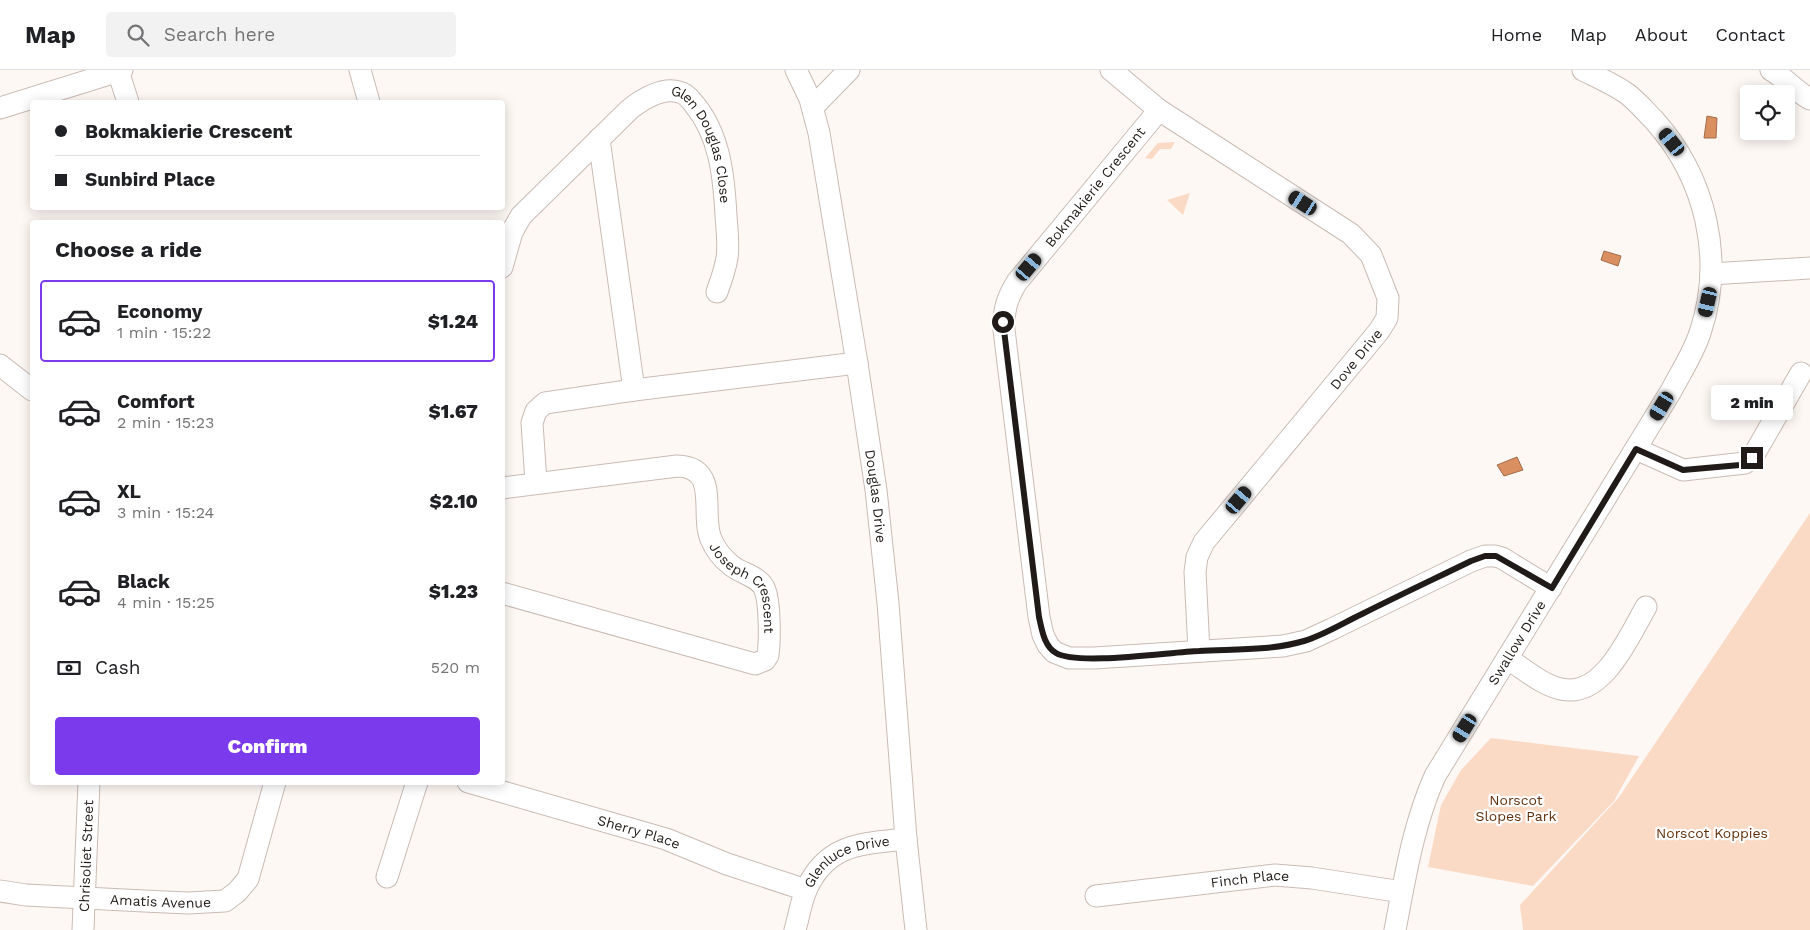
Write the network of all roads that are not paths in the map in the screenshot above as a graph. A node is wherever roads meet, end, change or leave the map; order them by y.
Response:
1 (360, 70) edge
2 (796, 70) edge
3 (848, 70) edge
4 (1111, 70) edge
5 (1583, 70) edge
6 (1771, 70) edge
7 (120, 71) edge
8 (1810, 98) edge
9 (127, 100) edge
10 (368, 100) edge
11 (813, 107) junction
12 (0, 108) edge
13 (1159, 110) junction
14 (599, 139) junction
15 (505, 256) edge
16 (1810, 268) edge
17 (1712, 274) junction
18 (717, 292) dead end
19 (857, 363) junction
20 (0, 366) edge
21 (1801, 373) dead end
22 (30, 388) edge
23 (634, 390) junction
24 (1636, 449) junction
25 (536, 482) junction
26 (505, 487) edge
27 (1552, 588) junction
28 (505, 594) edge
29 (1646, 608) dead end
30 (1199, 651) junction
31 (1508, 659) junction
32 (89, 785) edge
33 (274, 785) edge
34 (416, 785) edge
35 (478, 785) edge
36 (906, 839) junction
37 (387, 877) dead end
38 (806, 890) junction
39 (0, 891) edge
40 (1402, 892) junction
41 (1096, 896) dead end
42 (84, 897) junction
43 (83, 930) edge
44 (795, 930) edge
45 (916, 930) edge
46 (1395, 930) edge

1 - 10 street
2 - 11 street, Douglas Drive
3 - 11 street
4 - 13 street, Dove Drive
5 - 17 street, Swallow Drive
6 - 8 street
7 - 9 street
7 - 12 street
11 - 19 street, Douglas Drive
13 - 30 street, Dove Drive
13 - 30 street, Bokmakierie Crescent
14 - 15 street, Glen Douglas Close
14 - 18 street, Glen Douglas Close
14 - 23 street
16 - 17 street
17 - 24 street, Swallow Drive
19 - 23 street
19 - 36 street, Douglas Drive
20 - 22 street
21 - 24 street
23 - 25 street
24 - 27 street, Swallow Drive
25 - 26 street, Joseph Crescent
25 - 28 street, Joseph Crescent
27 - 30 street, Bokmakierie Crescent
27 - 31 street, Swallow Drive
29 - 31 street
31 - 40 street, Swallow Drive
32 - 42 street, Chrisoliet Street
33 - 42 street, Amatis Avenue
34 - 37 street
35 - 38 street, Sherry Place
36 - 38 street, Glenluce Drive
36 - 45 street, Douglas Drive
38 - 44 street, Glenluce Drive
39 - 42 street, Amatis Avenue
40 - 41 street, Finch Place
40 - 46 street, Swallow Drive
42 - 43 street, Chrisoliet Street

